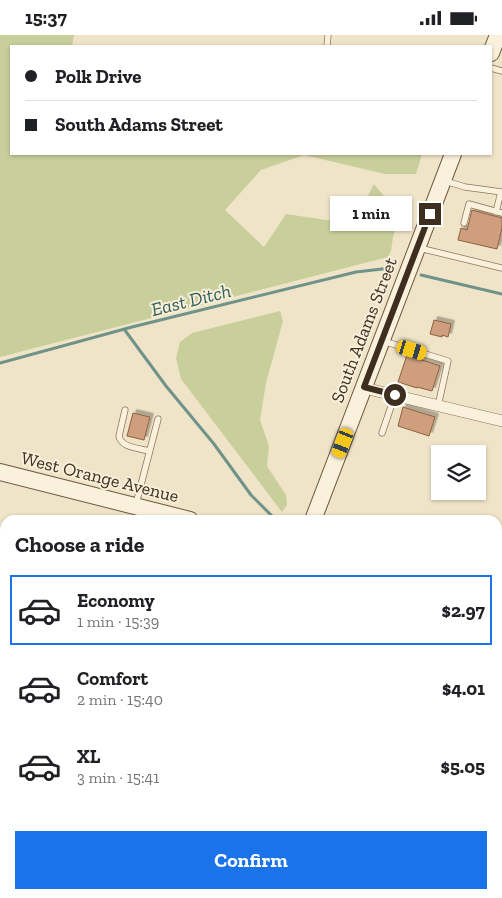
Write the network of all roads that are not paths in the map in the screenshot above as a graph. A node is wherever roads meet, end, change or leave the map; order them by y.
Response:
1 (498, 35) edge
2 (492, 50) edge
3 (453, 155) edge
4 (442, 180) junction
5 (502, 192) edge
6 (499, 213) edge
7 (464, 223) dead end
8 (417, 247) junction
9 (502, 268) edge
10 (382, 341) junction
11 (364, 387) junction
12 (395, 395) junction
13 (438, 405) junction
14 (125, 410) dead end
15 (158, 419) dead end
16 (502, 421) edge
17 (382, 433) dead end
18 (149, 451) junction
19 (0, 472) edge
20 (138, 511) edge
21 (161, 515) edge
22 (316, 515) edge

1 - 2 main road
3 - 4 main road, South Adams Street
4 - 5 lane
4 - 8 main road, South Adams Street
5 - 6 lane
6 - 7 lane
8 - 9 lane
8 - 10 main road, South Adams Street
10 - 11 main road, South Adams Street
10 - 13 lane
11 - 12 street
11 - 22 main road, South Adams Street
12 - 13 street
12 - 17 lane
13 - 16 street
14 - 18 lane
15 - 18 lane
18 - 20 lane
19 - 20 main road, West Orange Avenue
20 - 21 main road, West Orange Avenue

